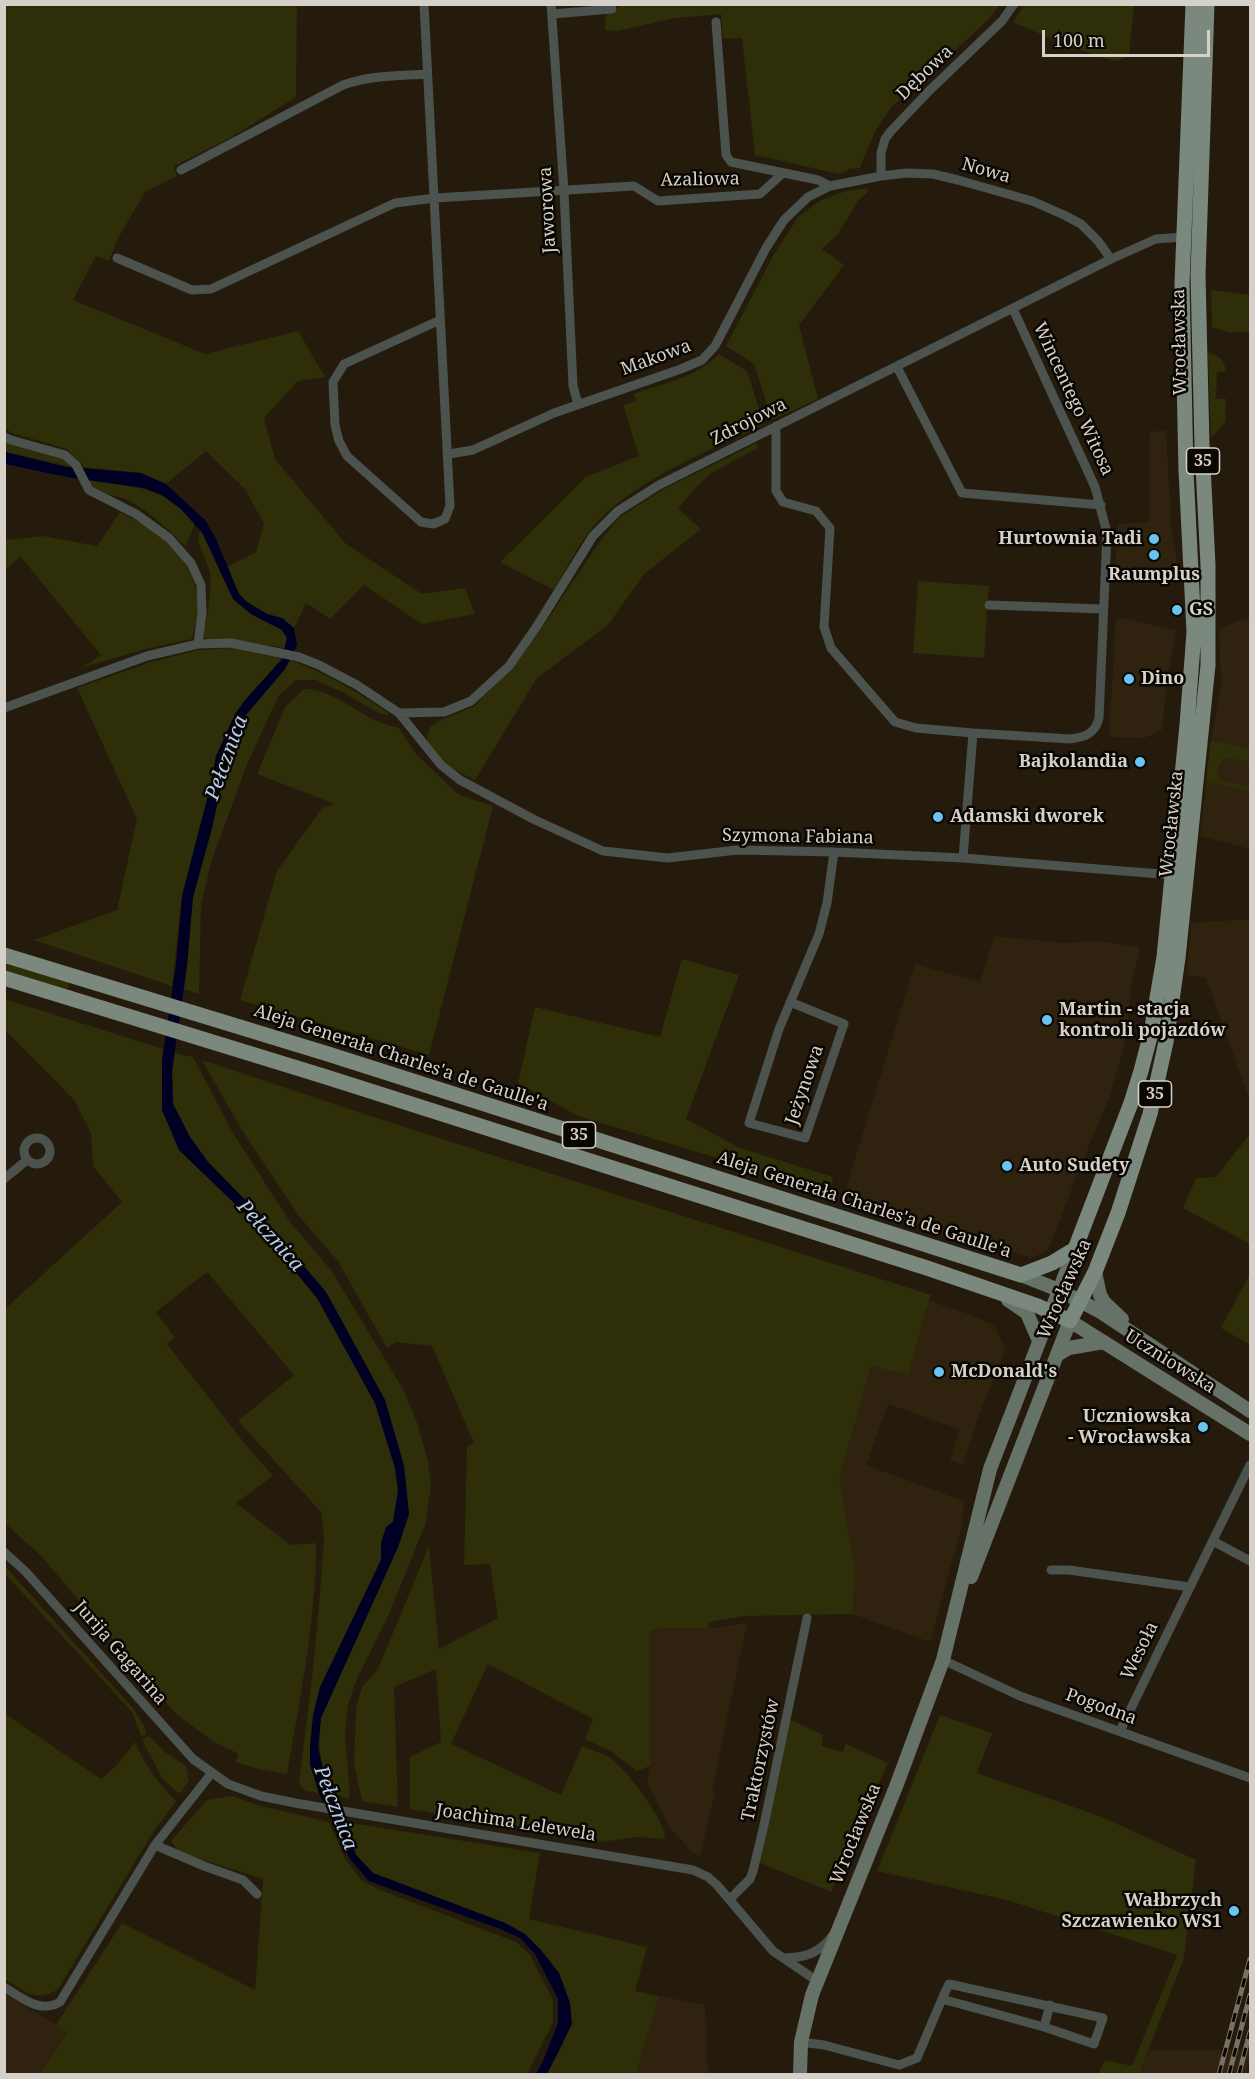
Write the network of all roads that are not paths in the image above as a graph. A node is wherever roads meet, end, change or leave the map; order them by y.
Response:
1 (424, 4) edge
2 (1014, 4) edge
3 (1192, 4) edge
4 (1208, 4) edge
5 (552, 9) edge
6 (612, 9) dead end
7 (716, 21) dead end
8 (427, 74) junction
9 (181, 170) dead end
10 (782, 174) junction
11 (881, 176) junction
12 (830, 186) junction
13 (564, 191) junction
14 (435, 198) junction
15 (1183, 237) junction
16 (117, 258) dead end
17 (1111, 259) junction
18 (1013, 309) junction
19 (440, 320) junction
20 (897, 367) junction
21 (578, 404) junction
22 (776, 426) junction
23 (4, 437) edge
24 (449, 454) junction
25 (1101, 505) junction
26 (989, 605) dead end
27 (1103, 609) junction
28 (198, 644) junction
29 (4, 708) edge
30 (399, 713) junction
31 (972, 733) junction
32 (834, 852) junction
33 (963, 858) junction
34 (1172, 875) junction
35 (4, 955) edge
36 (4, 978) edge
37 (790, 1002) junction
38 (27, 1160) dead end
39 (4, 1179) edge
40 (830, 1215) junction
41 (823, 1236) junction
42 (1075, 1249) junction
43 (1095, 1272) junction
44 (1021, 1275) junction
45 (1059, 1290) junction
46 (993, 1291) junction
47 (1080, 1301) junction
48 (1051, 1311) junction
49 (1070, 1321) junction
50 (1135, 1334) junction
51 (1040, 1341) junction
52 (1104, 1342) junction
53 (1057, 1355) junction
54 (1251, 1411) edge
55 (1251, 1434) edge
56 (1251, 1465) edge
57 (1213, 1541) junction
58 (4, 1552) edge
59 (1251, 1561) edge
60 (1051, 1570) dead end
61 (1190, 1587) junction
62 (957, 1610) junction
63 (807, 1618) dead end
64 (943, 1660) junction
65 (1120, 1731) junction
66 (211, 1774) junction
67 (1251, 1778) edge
68 (155, 1845) junction
69 (257, 1894) dead end
70 (730, 1899) junction
71 (838, 1928) junction
72 (783, 1958) junction
73 (817, 1981) junction
74 (4, 1987) edge
75 (1002, 1995) junction
76 (942, 1999) junction
77 (1050, 2005) junction
78 (997, 2013) junction
79 (1044, 2026) junction
80 (801, 2042) junction
81 (800, 2074) edge

1 - 8 street
2 - 11 street, Dębowa
3 - 15 main road, Wrocławska / 35
4 - 43 main road, Wrocławska / 35
5 - 6 street, Jaworowa
5 - 13 street, Jaworowa
7 - 10 street
8 - 9 street
8 - 14 street
10 - 12 street
10 - 13 street, Azaliowa
11 - 12 street, Nowa
11 - 17 street, Nowa
12 - 21 street, Makowa
13 - 14 street, Azaliowa
13 - 21 street, Jaworowa
14 - 16 street, Azaliowa
14 - 19 street
15 - 17 street, Zdrojowa
15 - 34 main road, Wrocławska / 35
17 - 18 street, Zdrojowa
18 - 20 street, Zdrojowa
18 - 25 street, Wincentego Witosa
19 - 24 street
19 - 24 street
20 - 22 street, Zdrojowa
20 - 25 street, Wincentego Witosa
21 - 24 street, Makowa
22 - 30 street, Zdrojowa
22 - 31 street, Wincentego Witosa
23 - 28 street
25 - 27 street, Wincentego Witosa
26 - 27 street
27 - 31 street, Wincentego Witosa
28 - 29 street, Szymona Fabiana
28 - 30 street, Szymona Fabiana
30 - 32 street, Szymona Fabiana
31 - 33 street
32 - 33 street, Szymona Fabiana
32 - 37 street, Jeżynowa
33 - 34 street, Szymona Fabiana
34 - 42 main road, Wrocławska / 35
35 - 40 main road, Aleja Generała Charles'a de Gaulle'a / 35
36 - 41 main road, 35
37 - 37 street, Jeżynowa
38 - 39 street
40 - 41 main road
40 - 44 main road, Aleja Generała Charles'a de Gaulle'a / 35
41 - 46 main road, 35
42 - 44 main road
42 - 45 main road, Wrocławska / 35
43 - 47 main road, Wrocławska / 35
43 - 50 main road
44 - 45 main road, Aleja Generała Charles'a de Gaulle'a / 35
45 - 47 main road, Aleja Generała Charles'a de Gaulle'a
45 - 48 main road, Wrocławska
46 - 48 main road, 35
46 - 51 main road
47 - 49 main road, Wrocławska / 35
47 - 50 main road, Uczniowska
48 - 49 main road, 35
48 - 51 main road, Wrocławska
49 - 52 main road, Uczniowska
49 - 53 main road, Wrocławska
50 - 54 main road, Uczniowska
51 - 62 main road, Wrocławska
52 - 53 main road
52 - 55 main road, Uczniowska
53 - 62 main road, Wrocławska
56 - 57 street, Wesoła
57 - 59 street
57 - 61 street, Wesoła
58 - 66 street, Jurija Gagarina
60 - 61 street
61 - 65 street, Wesoła
62 - 64 main road, Wrocławska
63 - 70 street, Traktorzystów
64 - 65 street, Pogodna
64 - 71 main road, Wrocławska
65 - 67 street, Pogodna
66 - 68 street
66 - 70 street, Joachima Lelewela
68 - 69 street
68 - 74 street
70 - 72 street, Joachima Lelewela
71 - 72 street
71 - 73 main road, Wrocławska
72 - 73 street, Joachima Lelewela
73 - 80 main road, Wrocławska
75 - 76 street
75 - 77 street
75 - 78 street
76 - 78 street
76 - 80 street
77 - 79 street
77 - 79 street
78 - 79 street
80 - 81 main road, Wrocławska

